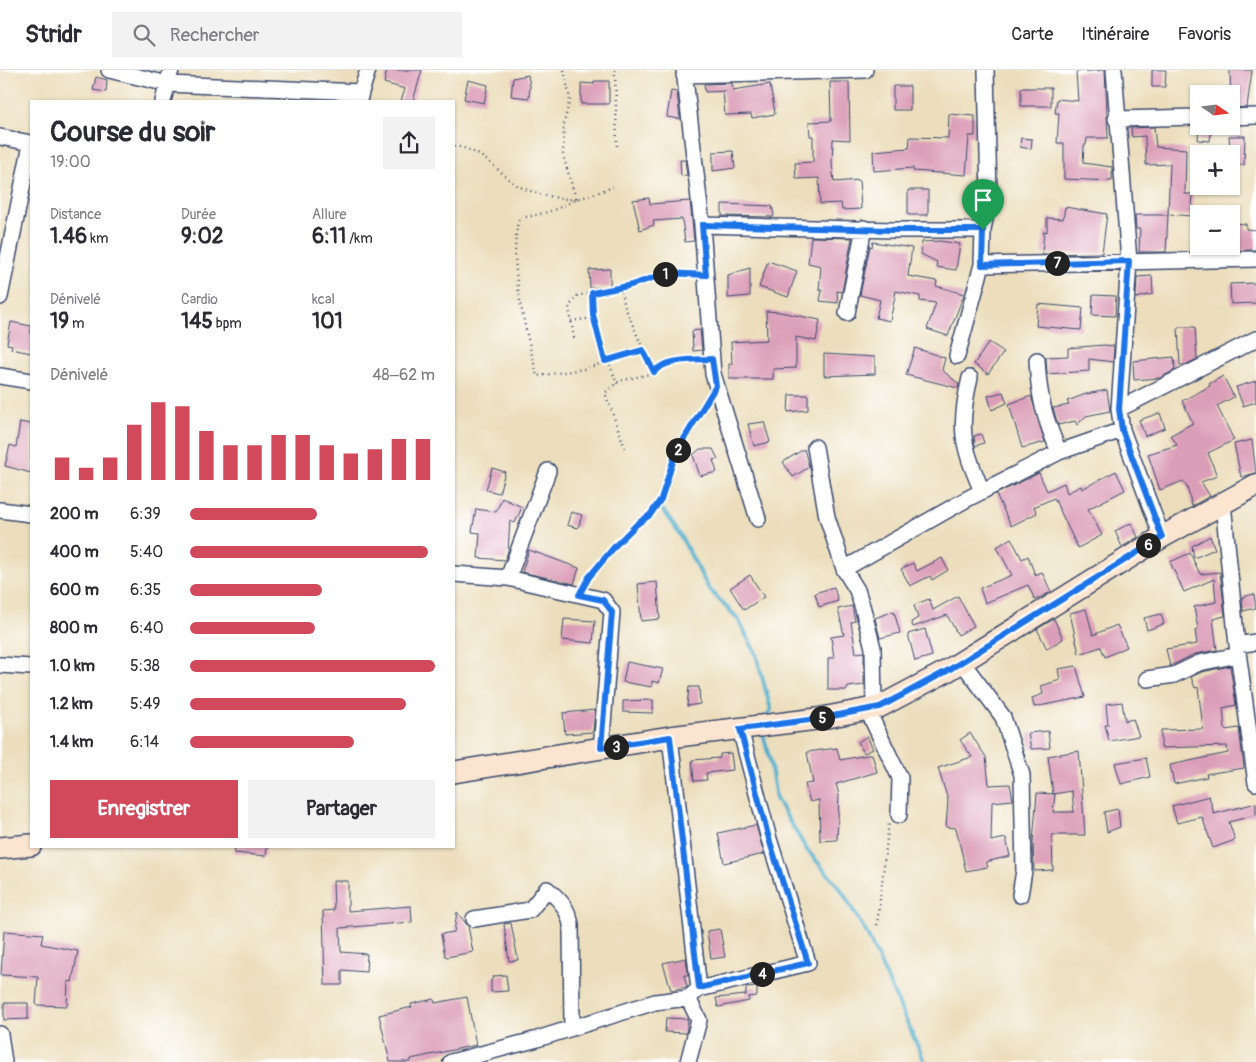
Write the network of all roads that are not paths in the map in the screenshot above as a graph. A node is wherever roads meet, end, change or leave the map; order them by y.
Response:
1 (109, 70) edge
2 (368, 70) edge
3 (865, 70) edge
4 (986, 70) edge
5 (1114, 70) edge
6 (684, 72) edge
7 (169, 77) edge
8 (360, 96) edge
9 (163, 100) edge
10 (1256, 116) edge
11 (1190, 117) edge
12 (1240, 117) edge
13 (1116, 119) junction
14 (0, 137) edge
15 (30, 143) edge
16 (30, 154) edge
17 (25, 210) edge
18 (702, 225) junction
19 (864, 228) junction
20 (983, 230) junction
21 (1256, 259) edge
22 (1129, 261) junction
23 (982, 265) junction
24 (0, 297) edge
25 (847, 313) dead end
26 (1256, 339) edge
27 (957, 356) dead end
28 (1037, 360) dead end
29 (0, 376) edge
30 (970, 378) dead end
31 (30, 381) edge
32 (1119, 409) junction
33 (1122, 430) junction
34 (815, 447) dead end
35 (1059, 452) junction
36 (548, 471) dead end
37 (1256, 484) edge
38 (982, 491) junction
39 (1222, 503) junction
40 (0, 510) edge
41 (30, 514) edge
42 (758, 519) dead end
43 (1162, 537) junction
44 (844, 569) junction
45 (455, 574) edge
46 (508, 578) junction
47 (1256, 642) edge
48 (1238, 650) junction
49 (962, 662) junction
50 (0, 664) edge
51 (30, 666) edge
52 (1147, 679) dead end
53 (870, 708) junction
54 (740, 729) junction
55 (670, 737) junction
56 (601, 748) junction
57 (455, 772) edge
58 (1256, 783) edge
59 (899, 815) road end
60 (30, 845) edge
61 (0, 848) edge
62 (1020, 895) dead end
63 (474, 919) dead end
64 (693, 993) junction
65 (572, 1027) junction
66 (0, 1034) edge
67 (4, 1062) edge
68 (451, 1062) edge
69 (688, 1062) edge

1 - 7 street
2 - 8 street
3 - 6 street
4 - 20 street
5 - 13 street
6 - 18 street
7 - 8 street
7 - 9 street
10 - 12 street
11 - 13 street
13 - 22 street
14 - 15 street
16 - 17 street
17 - 24 street
18 - 19 street
18 - 42 street
19 - 20 street
19 - 25 street
20 - 23 street
21 - 22 street
22 - 23 street
22 - 32 street
23 - 27 street
26 - 32 street
28 - 35 street
29 - 31 street
30 - 38 street
32 - 33 street
33 - 35 street
33 - 43 street
34 - 44 street
35 - 38 street
36 - 46 street
37 - 39 street
38 - 44 street
39 - 43 street
39 - 48 street
40 - 41 street
43 - 49 street
44 - 53 street
45 - 46 street
46 - 56 street
47 - 48 street
48 - 52 street
48 - 58 street
49 - 53 street
49 - 62 street
50 - 51 street
53 - 54 street
53 - 59 street
54 - 55 street
54 - 64 street
55 - 56 street
55 - 64 street
56 - 57 street
60 - 61 street
63 - 65 street
64 - 65 street
64 - 69 street
65 - 68 street
66 - 67 street

